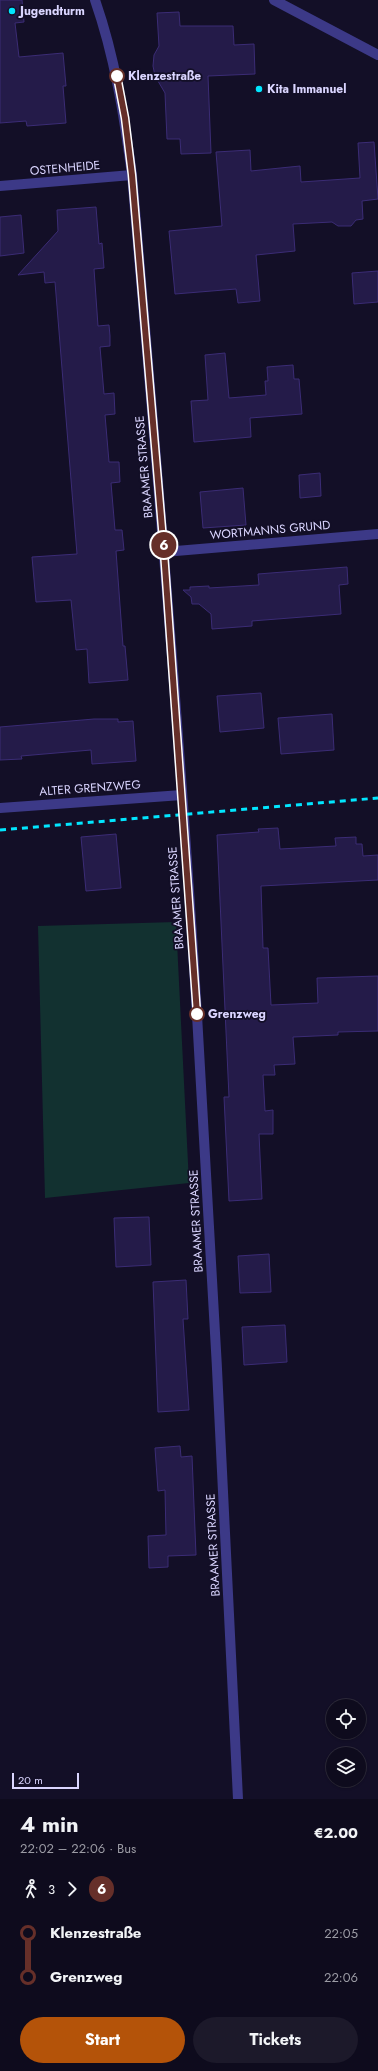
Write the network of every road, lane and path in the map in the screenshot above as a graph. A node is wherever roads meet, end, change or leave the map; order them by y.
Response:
1 (95, 0) edge
2 (274, 0) edge
3 (378, 55) edge
4 (132, 175) junction
5 (0, 186) edge
6 (378, 534) edge
7 (164, 552) junction
8 (182, 795) junction
9 (0, 808) edge
10 (238, 1799) edge

1 - 4 street, BRAAMER STRASSE
2 - 3 street
4 - 5 street, OSTENHEIDE
4 - 7 street, BRAAMER STRASSE
6 - 7 street, WORTMANNS GRUND
7 - 8 street, BRAAMER STRASSE
8 - 9 street, ALTER GRENZWEG
8 - 10 street, BRAAMER STRASSE

